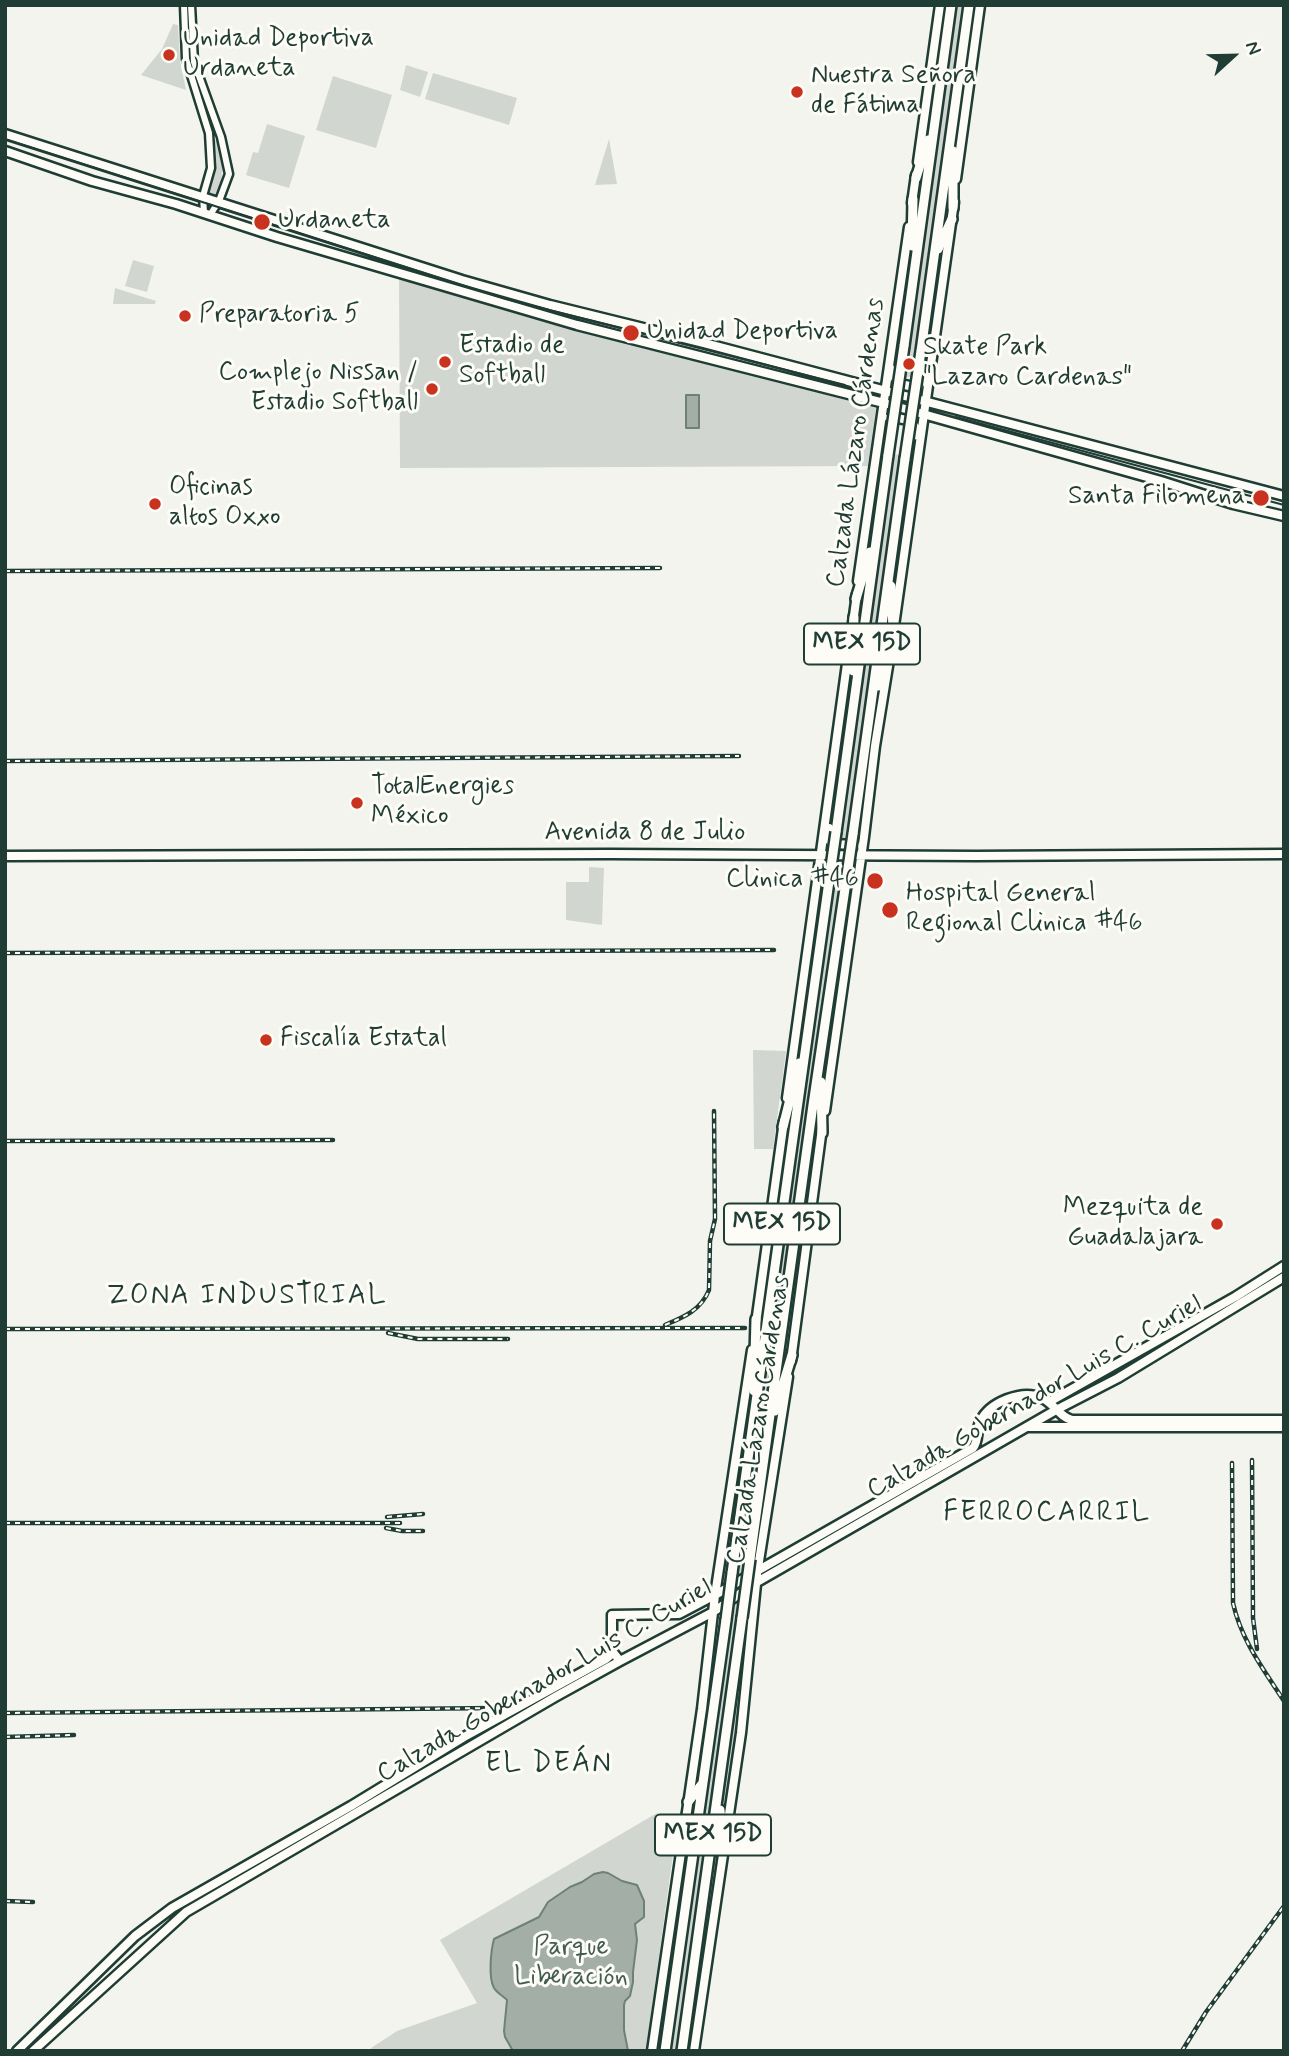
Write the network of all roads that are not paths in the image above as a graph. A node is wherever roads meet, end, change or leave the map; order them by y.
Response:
1 (184, 5) edge
2 (191, 5) edge
3 (940, 5) edge
4 (951, 5) edge
5 (969, 5) edge
6 (980, 5) edge
7 (189, 43) junction
8 (953, 113) junction
9 (936, 116) junction
10 (5, 134) edge
11 (5, 151) edge
12 (916, 178) junction
13 (203, 196) junction
14 (913, 199) junction
15 (219, 201) junction
16 (953, 208) junction
17 (207, 214) junction
18 (952, 219) junction
19 (933, 260) junction
20 (912, 284) junction
21 (890, 363) junction
22 (930, 367) junction
23 (872, 387) junction
24 (886, 391) junction
25 (859, 396) junction
26 (924, 401) junction
27 (884, 403) junction
28 (938, 405) junction
29 (923, 414) junction
30 (934, 417) junction
31 (880, 430) junction
32 (919, 442) junction
33 (1284, 496) edge
34 (1284, 516) edge
35 (878, 526) junction
36 (891, 561) junction
37 (856, 599) junction
38 (854, 617) junction
39 (893, 629) junction
40 (891, 641) junction
41 (853, 705) junction
42 (868, 725) junction
43 (831, 779) junction
44 (864, 836) junction
45 (1284, 854) edge
46 (821, 855) junction
47 (861, 855) junction
48 (5, 856) edge
49 (810, 1021) junction
50 (822, 1053) junction
51 (783, 1127) junction
52 (822, 1133) junction
53 (1284, 1266) edge
54 (1284, 1277) edge
55 (756, 1319) junction
56 (792, 1355) junction
57 (1049, 1402) junction
58 (1056, 1410) junction
59 (755, 1418) junction
60 (1284, 1420) edge
61 (1028, 1427) junction
62 (1284, 1427) edge
63 (765, 1450) junction
64 (758, 1571) junction
65 (757, 1582) junction
66 (715, 1595) junction
67 (713, 1612) junction
68 (612, 1653) junction
69 (620, 1661) junction
70 (703, 1783) junction
71 (719, 1793) junction
72 (688, 1802) junction
73 (723, 1847) junction
74 (17, 2051) edge
75 (33, 2051) edge
76 (652, 2051) edge
77 (664, 2051) edge
78 (682, 2051) edge
79 (694, 2051) edge

1 - 7 street
2 - 7 street
3 - 12 main road, Calzada Lázaro Cárdenas
4 - 9 highway, Calzada Lázaro Cárdenas / MEX 15D
5 - 8 highway, Calzada Lázaro Cárdenas / MEX 15D
6 - 16 main road, Calzada Lázaro Cárdenas
7 - 13 street
7 - 15 street
8 - 16 highway
8 - 19 highway, Calzada Lázaro Cárdenas / MEX 15D
9 - 12 highway
9 - 20 highway, Calzada Lázaro Cárdenas / MEX 15D
10 - 13 main road
11 - 17 main road
12 - 14 main road, Calzada Lázaro Cárdenas
13 - 15 main road
13 - 17 street
14 - 20 highway
14 - 21 main road, Calzada Lázaro Cárdenas
15 - 17 street
15 - 23 main road
16 - 18 main road, Calzada Lázaro Cárdenas
17 - 25 main road
18 - 19 highway
18 - 22 main road, Calzada Lázaro Cárdenas
19 - 36 highway, Calzada Lázaro Cárdenas / MEX 15D, bridge
20 - 35 highway, Calzada Lázaro Cárdenas / MEX 15D, bridge
21 - 22 main road
21 - 24 main road, Calzada Lázaro Cárdenas
22 - 26 main road, Calzada Lázaro Cárdenas
23 - 24 main road
23 - 25 main road
24 - 26 main road
24 - 27 main road, Calzada Lázaro Cárdenas
25 - 27 main road
26 - 28 main road
26 - 29 main road, Calzada Lázaro Cárdenas
27 - 29 main road
27 - 31 main road, Calzada Lázaro Cárdenas
28 - 30 main road
28 - 33 main road
29 - 30 main road
29 - 32 main road, Calzada Lázaro Cárdenas
30 - 34 main road
31 - 32 main road
31 - 37 main road, Calzada Lázaro Cárdenas
32 - 39 main road, Calzada Lázaro Cárdenas
35 - 37 highway
35 - 41 highway, Calzada Lázaro Cárdenas / MEX 15D
36 - 39 highway
36 - 42 highway, Calzada Lázaro Cárdenas / MEX 15D
37 - 38 main road, Calzada Lázaro Cárdenas
38 - 41 highway
38 - 43 main road, Calzada Lázaro Cárdenas
39 - 40 main road, Calzada Lázaro Cárdenas
40 - 42 highway
40 - 44 main road, Calzada Lázaro Cárdenas
41 - 49 highway, Calzada Lázaro Cárdenas / MEX 15D, bridge
42 - 50 highway, Calzada Lázaro Cárdenas / MEX 15D, bridge
43 - 44 main road
43 - 46 main road, Calzada Lázaro Cárdenas
44 - 47 main road, Calzada Lázaro Cárdenas
45 - 47 main road, Avenida 8 de Julio
46 - 47 main road, Avenida 8 de Julio
46 - 48 main road, Avenida 8 de Julio
46 - 51 main road, Calzada Lázaro Cárdenas
47 - 52 main road, Calzada Lázaro Cárdenas
49 - 51 highway
49 - 59 highway, Calzada Lázaro Cárdenas / MEX 15D
50 - 52 highway
50 - 63 highway, Calzada Lázaro Cárdenas / MEX 15D
51 - 55 main road, Calzada Lázaro Cárdenas
52 - 56 main road, Calzada Lázaro Cárdenas
53 - 57 main road, Calzada Gobernador Luis C. Curiel
54 - 58 main road, Calzada Gobernador Luis C. Curiel
55 - 59 highway
55 - 66 main road, Calzada Lázaro Cárdenas
56 - 63 highway
56 - 64 main road, Calzada Lázaro Cárdenas
57 - 58 main road
57 - 64 main road, Calzada Gobernador Luis C. Curiel
58 - 60 main road
58 - 61 main road, Calzada Gobernador Luis C. Curiel
59 - 70 highway, Calzada Lázaro Cárdenas / MEX 15D, bridge
61 - 62 main road
61 - 65 main road, Calzada Gobernador Luis C. Curiel
63 - 71 highway, Calzada Lázaro Cárdenas / MEX 15D, bridge
64 - 65 main road, Calzada Lázaro Cárdenas
64 - 66 main road, Calzada Gobernador Luis C. Curiel
65 - 67 main road, Calzada Gobernador Luis C. Curiel
65 - 73 main road, Calzada Lázaro Cárdenas
66 - 67 main road, Calzada Lázaro Cárdenas
66 - 68 main road, Calzada Gobernador Luis C. Curiel
67 - 69 main road, Calzada Gobernador Luis C. Curiel
67 - 72 main road, Calzada Lázaro Cárdenas
68 - 69 main road
68 - 74 main road, Calzada Gobernador Luis C. Curiel
69 - 75 main road, Calzada Gobernador Luis C. Curiel
70 - 72 highway
70 - 77 highway, Calzada Lázaro Cárdenas / MEX 15D
71 - 73 highway
71 - 78 highway, Calzada Lázaro Cárdenas / MEX 15D
72 - 76 main road, Calzada Lázaro Cárdenas
73 - 79 main road, Calzada Lázaro Cárdenas

